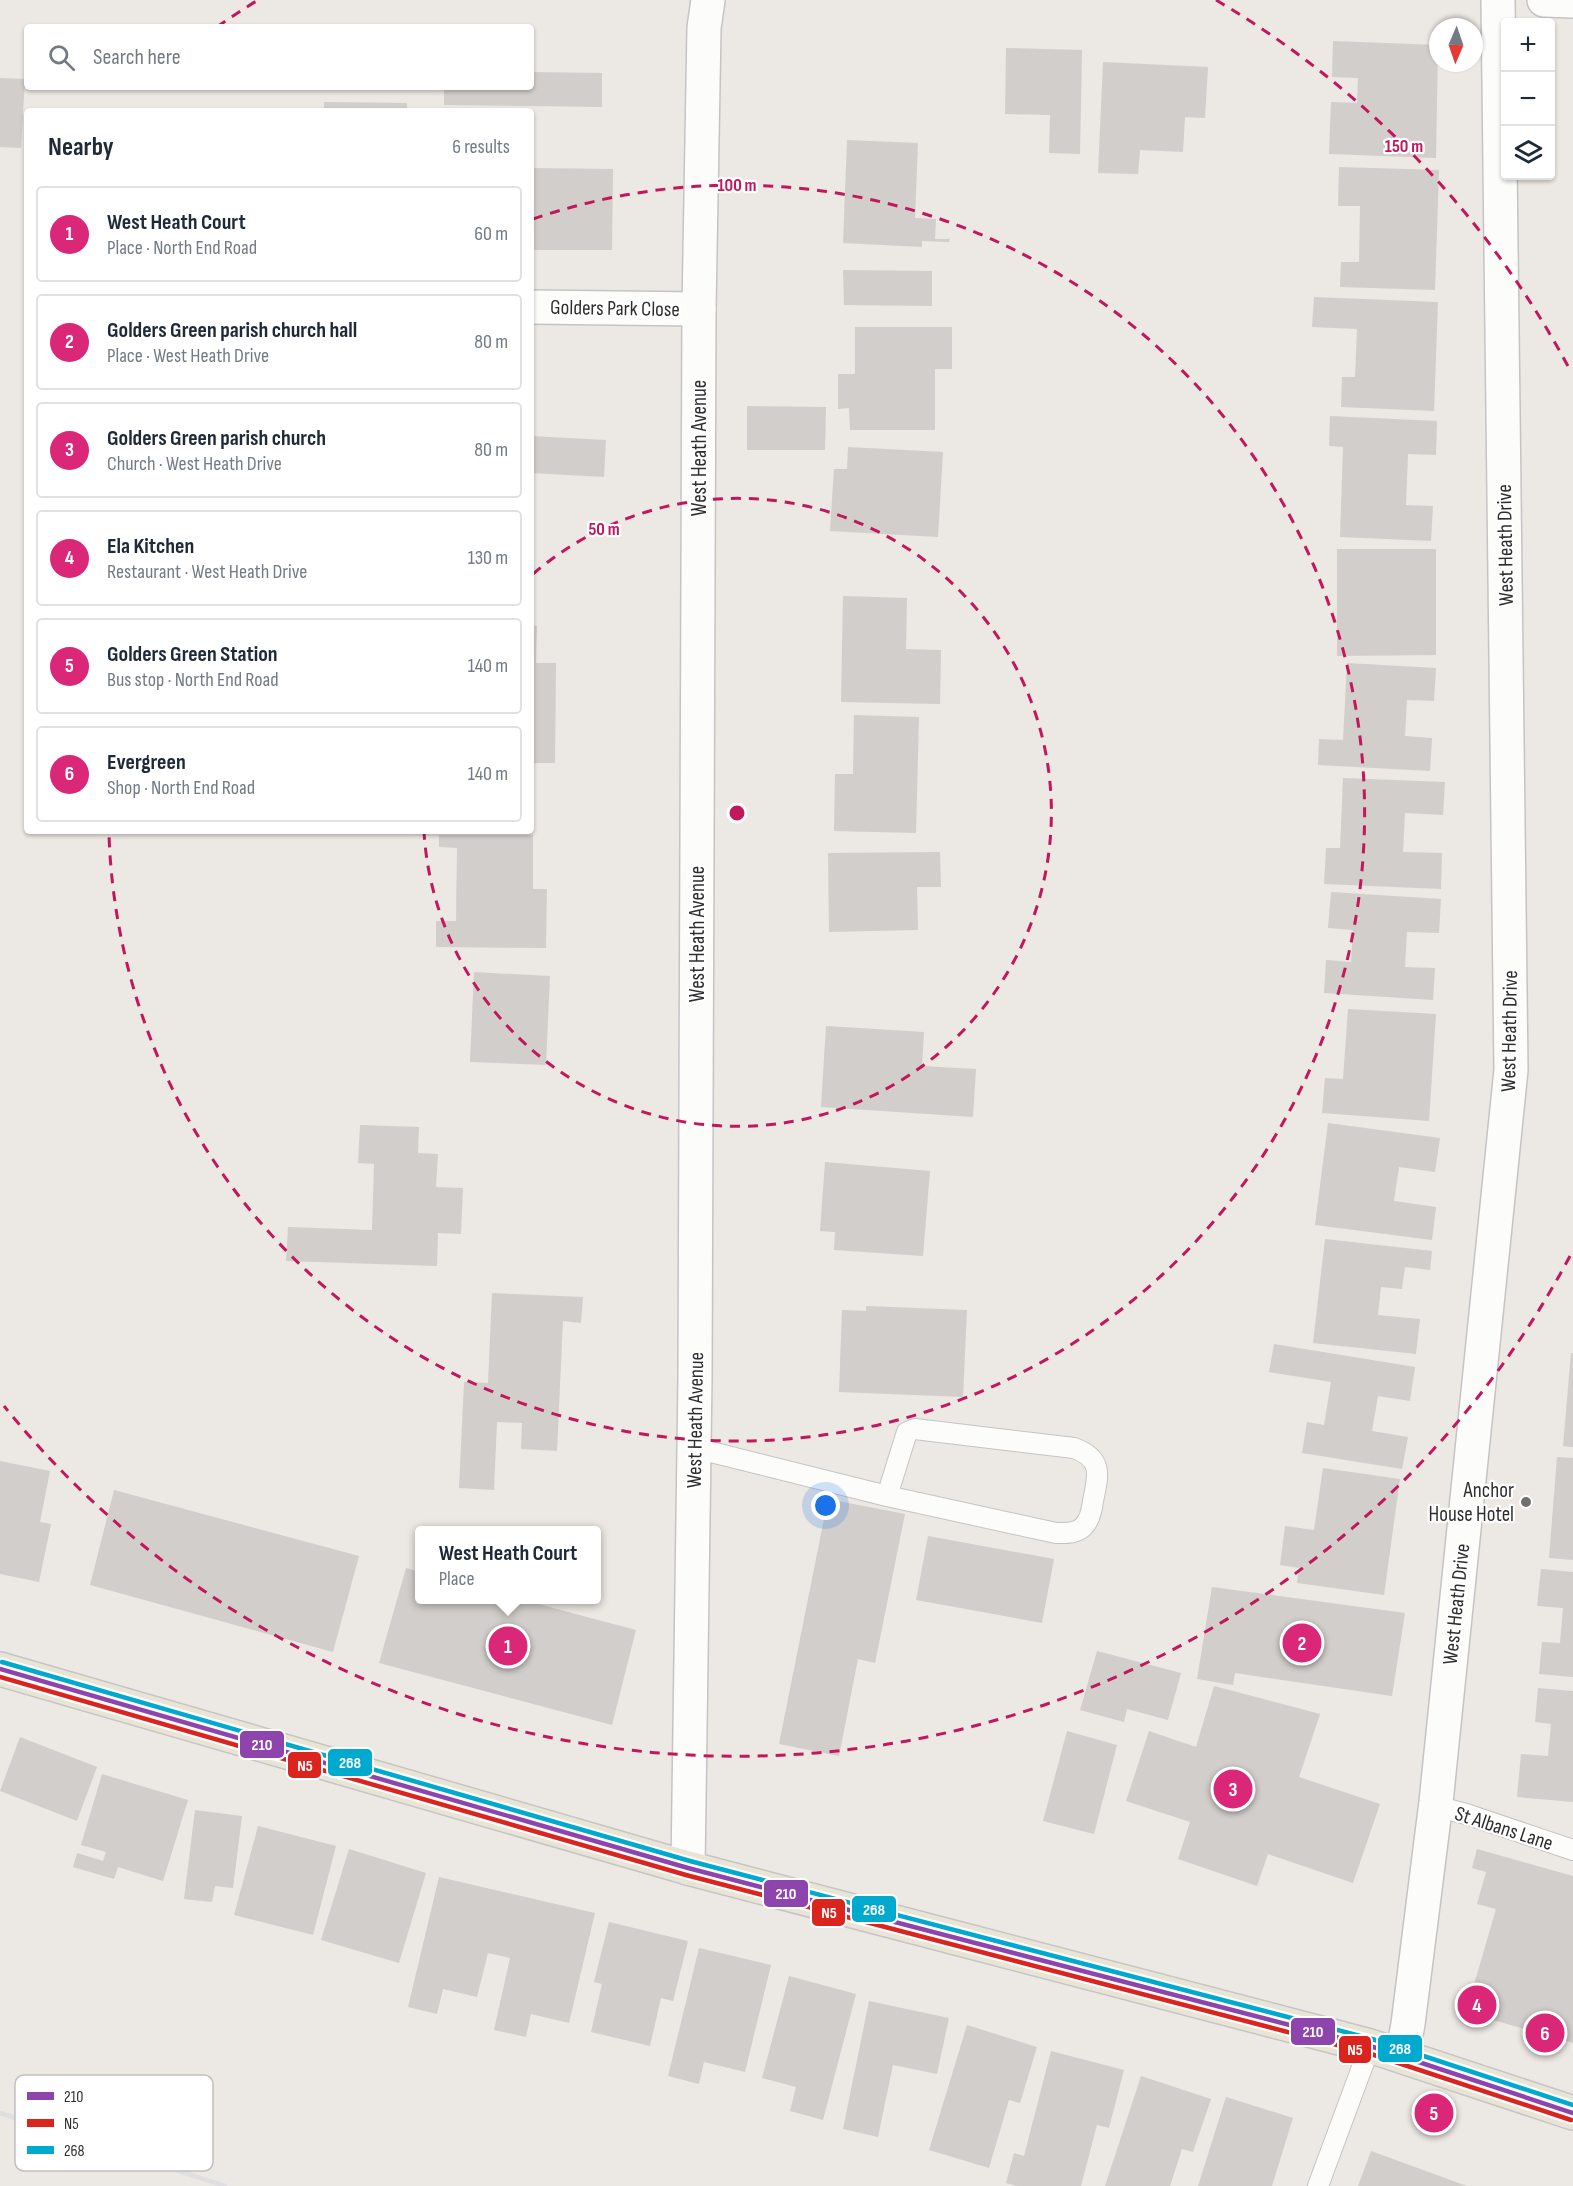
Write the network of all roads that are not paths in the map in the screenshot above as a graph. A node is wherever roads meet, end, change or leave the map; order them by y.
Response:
1 (708, 0) edge
2 (1498, 0) edge
3 (1544, 0) edge
4 (1573, 1) edge
5 (534, 307) edge
6 (699, 309) junction
7 (695, 1448) junction
8 (886, 1496) junction
9 (0, 1669) edge
10 (1435, 1806) junction
11 (1573, 1850) edge
12 (688, 1868) junction
13 (1371, 2046) junction
14 (1402, 2056) junction
15 (1573, 2113) edge
16 (1318, 2186) edge

1 - 6 street, West Heath Avenue
2 - 10 street, West Heath Drive
3 - 4 street
5 - 6 street, Golders Park Close
6 - 7 street, West Heath Avenue
7 - 8 lane
7 - 12 street, West Heath Avenue
8 - 8 lane
9 - 12 main road
10 - 11 lane, St Albans Lane
10 - 14 street, West Heath Drive
12 - 13 main road
13 - 14 main road
13 - 16 lane
14 - 15 main road

